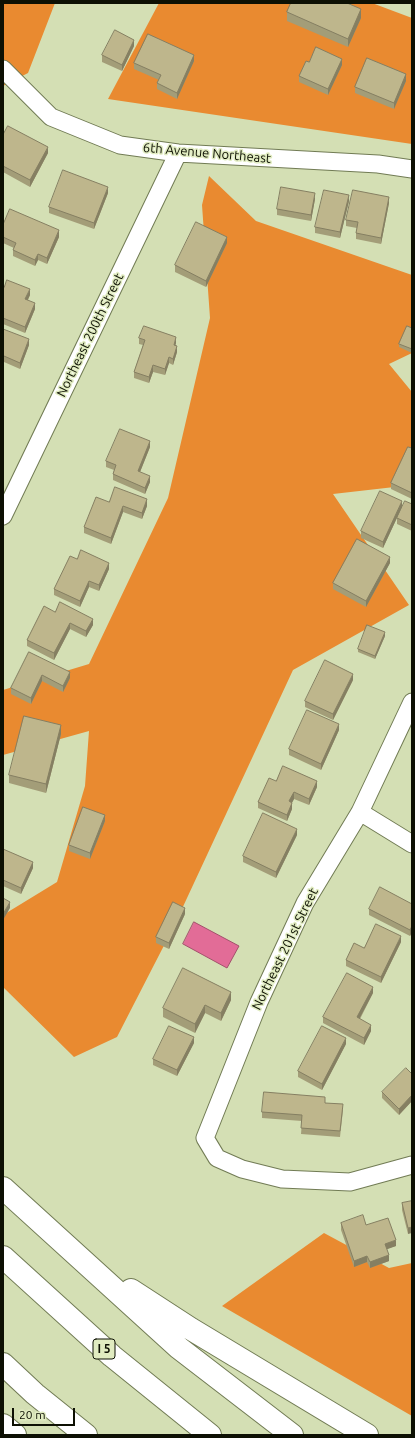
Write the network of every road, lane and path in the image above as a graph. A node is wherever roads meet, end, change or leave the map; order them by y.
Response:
1 (3, 69) edge
2 (178, 153) junction
3 (412, 169) edge
4 (3, 516) edge
5 (412, 702) edge
6 (360, 812) junction
7 (412, 844) edge
8 (412, 1165) edge
9 (3, 1188) edge
10 (50, 1230) junction
11 (3, 1257) edge
12 (3, 1364) edge
13 (3, 1425) edge
14 (15, 1435) edge
15 (86, 1435) edge
16 (210, 1435) edge
17 (292, 1435) edge
18 (367, 1435) edge

1 - 2 street, 6th Avenue Northeast
2 - 3 street, 6th Avenue Northeast
2 - 4 street, Northeast 200th Street
5 - 6 street, Northeast 201st Street
6 - 7 street
6 - 8 street, Northeast 201st Street
9 - 10 highway
10 - 17 highway
10 - 18 highway
11 - 16 highway, I 5
12 - 15 highway
13 - 14 highway

